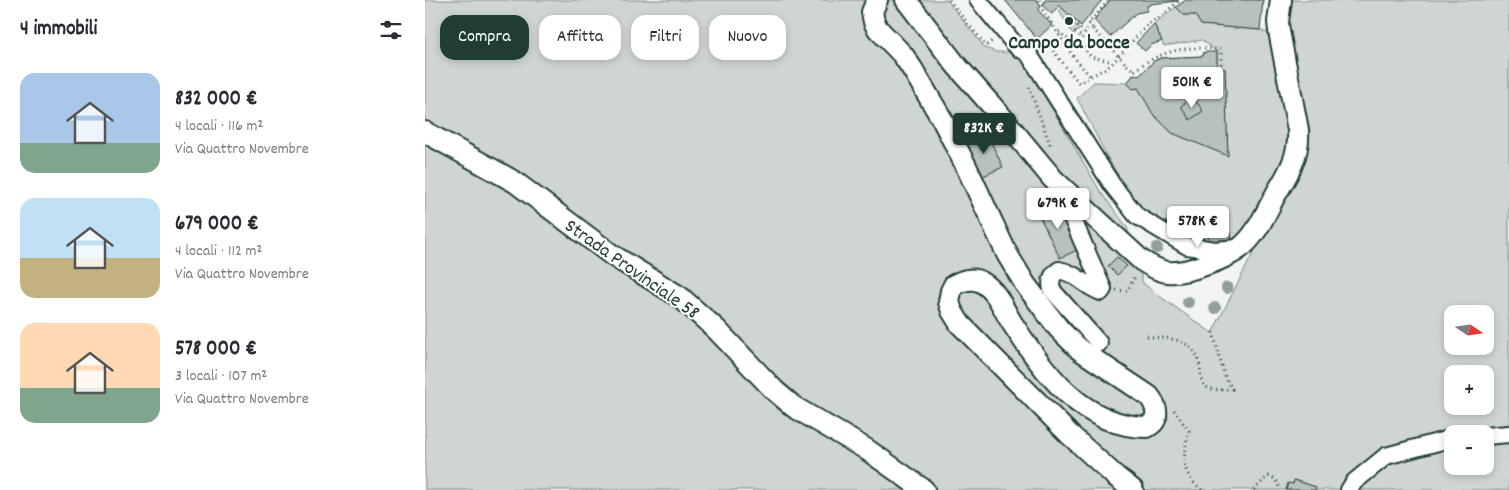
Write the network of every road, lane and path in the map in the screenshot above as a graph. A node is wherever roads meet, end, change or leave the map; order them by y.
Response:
1 (877, 0) edge
2 (906, 0) edge
3 (949, 0) edge
4 (978, 0) edge
5 (1040, 0) edge
6 (1109, 0) edge
7 (1180, 0) edge
8 (1281, 0) edge
9 (1074, 21) dead end
10 (1089, 23) junction
11 (1085, 30) junction
12 (1003, 31) junction
13 (1058, 32) junction
14 (1075, 32) dead end
15 (1082, 37) junction
16 (1080, 43) junction
17 (1018, 48) junction
18 (1109, 61) dead end
19 (1221, 68) dead end
20 (1090, 76) junction
21 (1028, 84) dead end
22 (425, 132) edge
23 (1052, 152) dead end
24 (1061, 188) junction
25 (1240, 248) junction
26 (1131, 273) dead end
27 (1103, 289) junction
28 (1213, 332) dead end
29 (1147, 336) dead end
30 (1099, 343) dead end
31 (1189, 431) dead end
32 (1509, 434) edge
33 (1494, 435) edge
34 (1444, 440) edge
35 (924, 490) edge
36 (1133, 490) edge
37 (1202, 490) edge
38 (1254, 490) edge
39 (1280, 490) edge
40 (1349, 490) edge

1 - 36 street
2 - 24 street
3 - 12 path
4 - 12 street
5 - 13 path
6 - 10 path
7 - 20 path
8 - 25 street
9 - 11 path
10 - 11 path
10 - 19 path, bridge
11 - 15 path
12 - 17 street
13 - 16 path
13 - 20 path
14 - 15 path
15 - 16 path
16 - 18 path
17 - 20 path
17 - 25 street
21 - 23 path
22 - 35 street, Strada Provinciale 58
24 - 25 street
24 - 27 street
26 - 27 path
27 - 30 street
28 - 29 path
31 - 37 path
32 - 33 street
34 - 40 street
38 - 39 path

